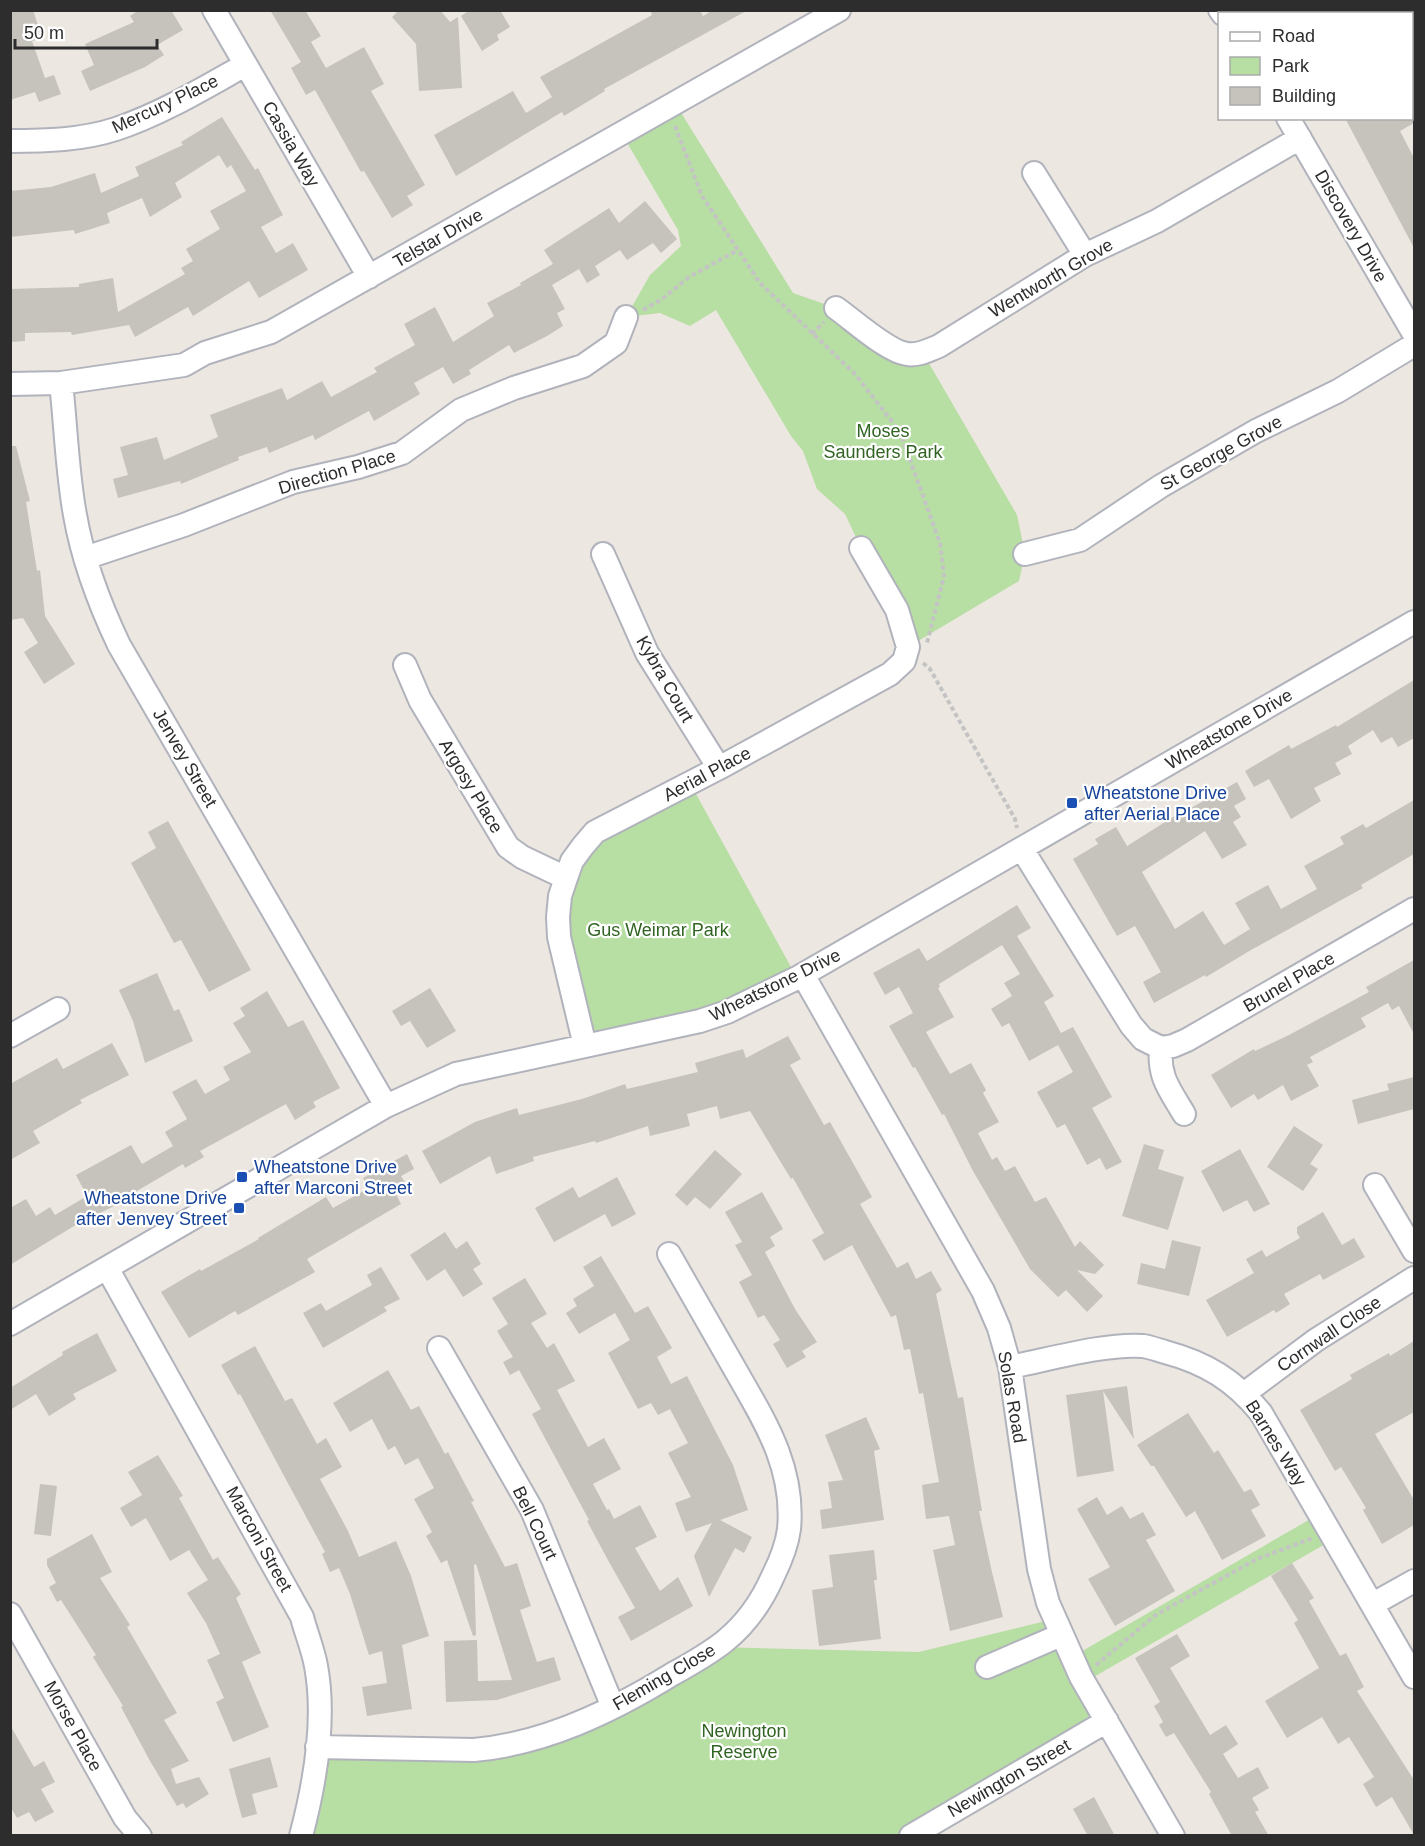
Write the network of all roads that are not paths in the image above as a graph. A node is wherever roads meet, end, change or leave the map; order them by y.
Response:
1 (214, 10) edge
2 (839, 10) edge
3 (245, 65) junction
4 (1289, 120) edge
5 (1299, 138) junction
6 (10, 141) edge
7 (1034, 173) dead end
8 (1085, 255) junction
9 (369, 277) junction
10 (836, 308) dead end
11 (626, 317) road end
12 (1414, 334) edge
13 (1414, 345) edge
14 (61, 383) junction
15 (10, 384) edge
16 (861, 548) dead end
17 (603, 554) dead end
18 (1025, 554) dead end
19 (85, 558) junction
20 (1414, 622) edge
21 (405, 665) dead end
22 (719, 768) junction
23 (1022, 849) junction
24 (566, 878) junction
25 (1414, 909) edge
26 (803, 975) junction
27 (58, 1009) dead end
28 (10, 1036) edge
29 (585, 1046) junction
30 (1161, 1048) junction
31 (386, 1106) junction
32 (1184, 1114) dead end
33 (1375, 1185) dead end
34 (1414, 1251) edge
35 (669, 1254) dead end
36 (107, 1268) junction
37 (1414, 1278) edge
38 (10, 1324) edge
39 (439, 1348) dead end
40 (1010, 1367) junction
41 (1245, 1393) junction
42 (1414, 1581) edge
43 (1373, 1604) junction
44 (10, 1614) edge
45 (1061, 1635) junction
46 (987, 1667) dead end
47 (1414, 1677) edge
48 (613, 1707) junction
49 (1107, 1721) junction
50 (317, 1747) junction
51 (140, 1836) edge
52 (302, 1836) edge
53 (911, 1836) edge
54 (1173, 1836) edge

1 - 3 street, Cassia Way
2 - 9 street, Telstar Drive
3 - 6 street, Mercury Place
3 - 9 street, Cassia Way
4 - 5 street, Discovery Drive
5 - 8 street, Wentworth Grove
5 - 12 street, Discovery Drive
7 - 8 street
8 - 10 street, Wentworth Grove
9 - 14 street, Telstar Drive
11 - 19 street, Direction Place
13 - 18 street, St George Grove
14 - 15 street, Telstar Drive
14 - 19 street, Jenvey Street
16 - 22 street, Aerial Place
17 - 22 street, Kybra Court
19 - 31 street, Jenvey Street
20 - 23 street, Wheatstone Drive
21 - 24 street, Argosy Place
22 - 24 street, Aerial Place
23 - 26 street, Wheatstone Drive
23 - 30 street
24 - 29 street, Aerial Place
25 - 30 street, Brunel Place
26 - 29 street, Wheatstone Drive
26 - 40 street, Solas Road
27 - 28 street
29 - 31 street, Wheatstone Drive
30 - 32 street
31 - 36 street, Wheatstone Drive
33 - 34 street
35 - 48 street, Fleming Close
36 - 38 street, Wheatstone Drive
36 - 50 street, Marconi Street
37 - 41 street, Cornwall Close
39 - 48 street, Bell Court
40 - 41 street, Barnes Way
40 - 45 street, Solas Road
41 - 43 street, Barnes Way
42 - 43 street
43 - 47 street, Barnes Way
44 - 51 street, Morse Place
45 - 46 street
45 - 49 street, Solas Road
48 - 50 street, Fleming Close
49 - 53 street, Newington Street
49 - 54 street, Solas Road
50 - 52 street, Marconi Street

